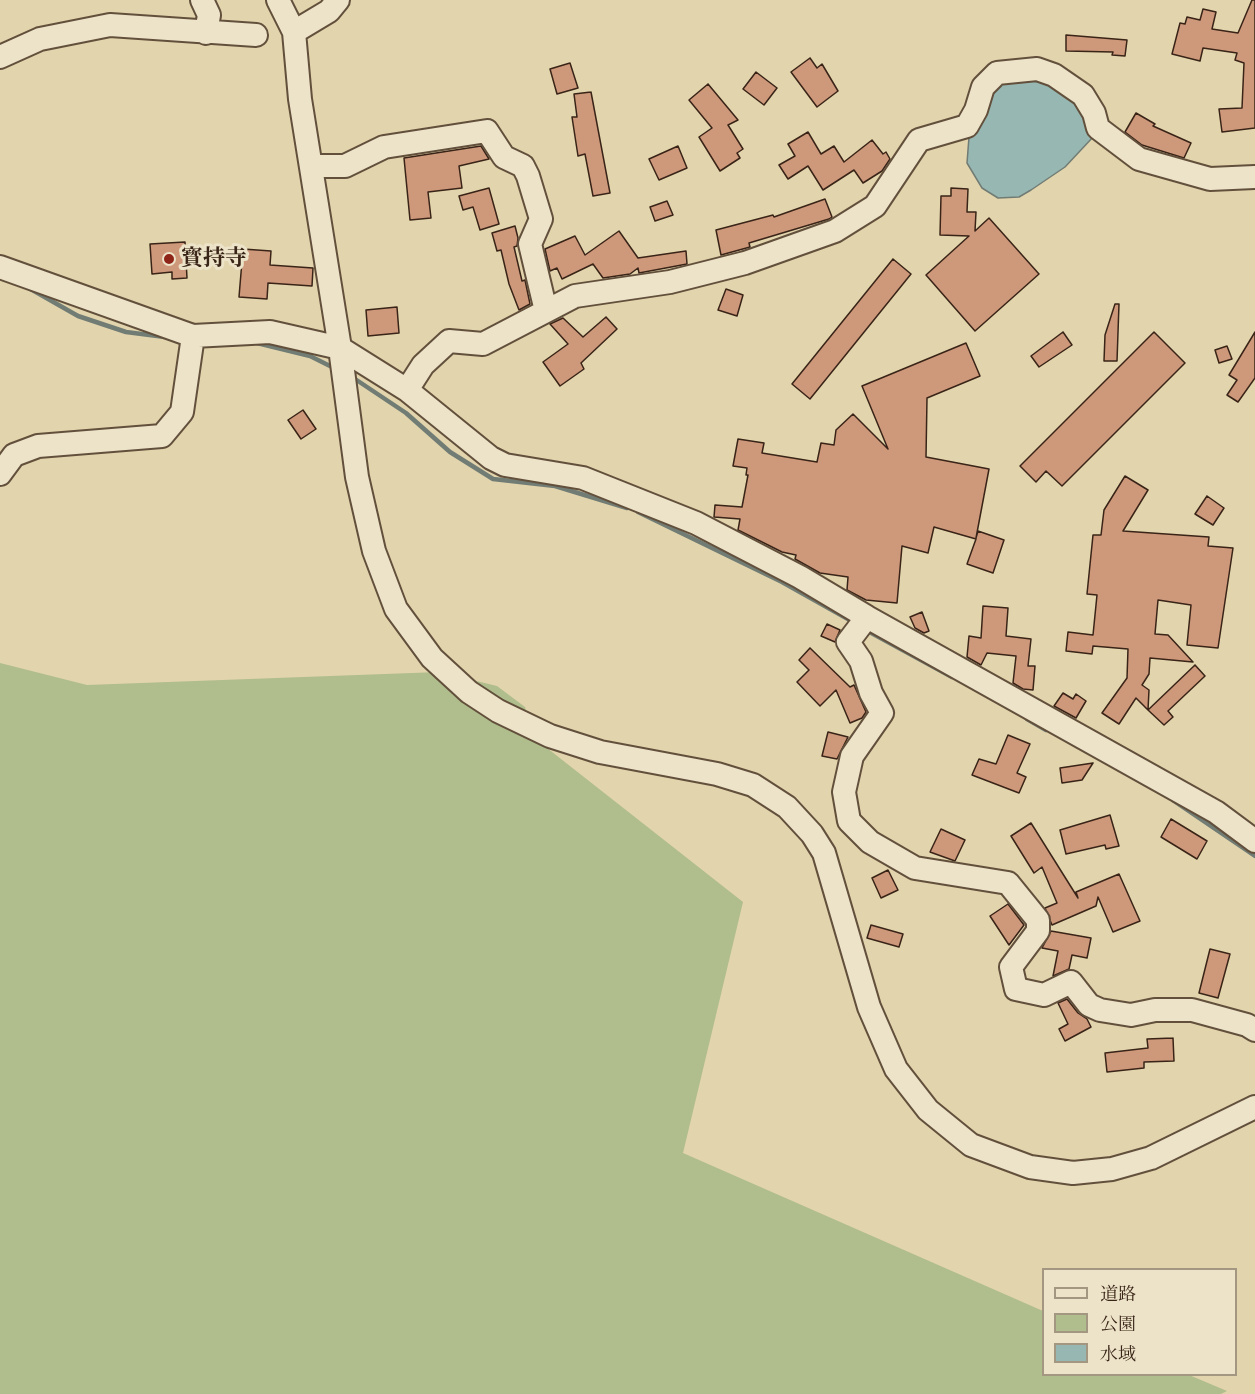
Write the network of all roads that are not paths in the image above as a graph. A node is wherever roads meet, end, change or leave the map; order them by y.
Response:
1 (202, 0) edge
2 (278, 0) edge
3 (338, 0) edge
4 (294, 32) junction
5 (206, 33) junction
6 (256, 35) dead end
7 (0, 57) edge
8 (312, 166) junction
9 (1255, 177) edge
10 (0, 267) edge
11 (546, 311) junction
12 (193, 336) junction
13 (340, 348) junction
14 (407, 390) junction
15 (0, 474) edge
16 (867, 617) junction
17 (1255, 841) edge
18 (1255, 1030) edge
19 (1255, 1107) edge

1 - 5 street
2 - 4 street
3 - 4 street
4 - 8 street
5 - 6 street
5 - 7 street
8 - 11 street
8 - 13 street
9 - 11 street
10 - 12 street
11 - 14 street
12 - 13 street
12 - 15 street
13 - 14 street
13 - 19 street
14 - 16 street
16 - 17 street
16 - 18 street

